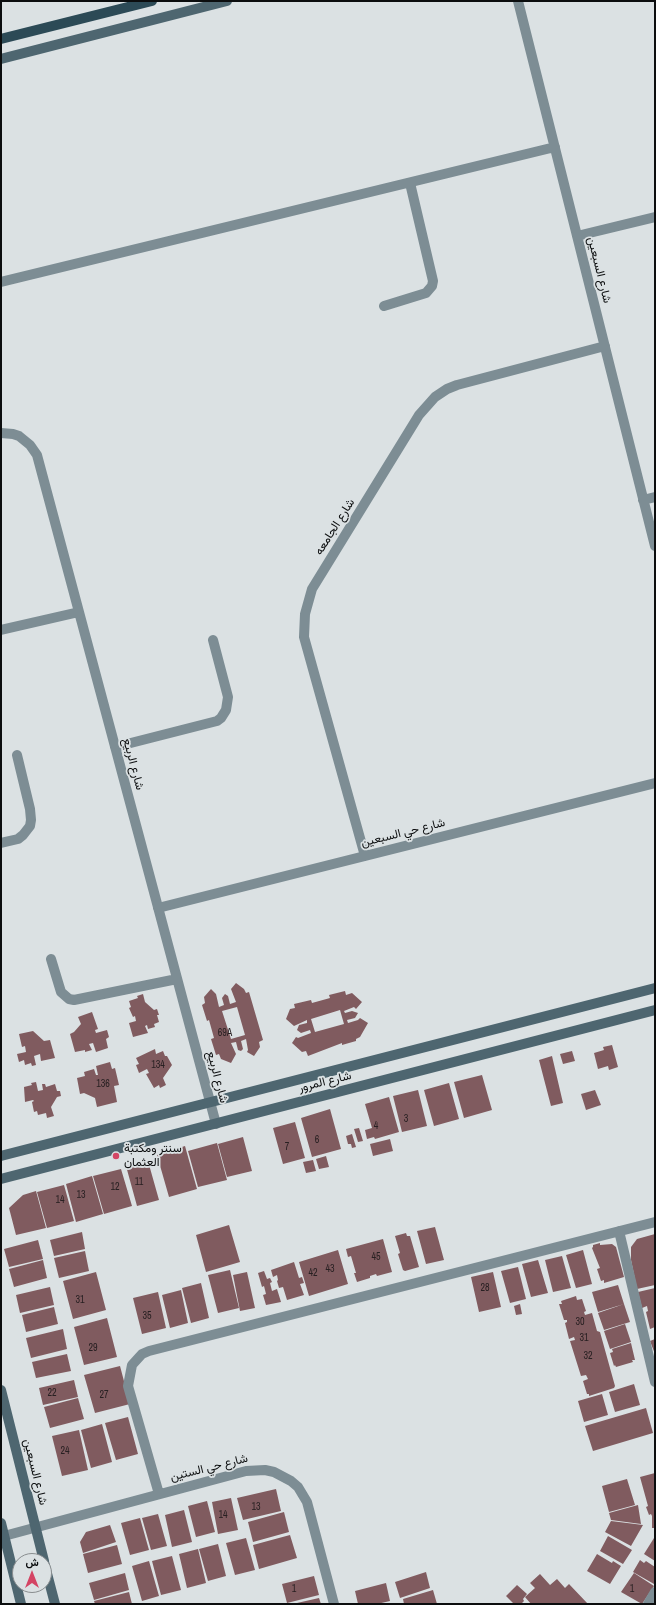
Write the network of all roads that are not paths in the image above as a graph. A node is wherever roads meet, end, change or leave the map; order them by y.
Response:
1 (152, 1) edge
2 (227, 1) edge
3 (518, 1) edge
4 (1, 39) edge
5 (1, 59) edge
6 (555, 148) junction
7 (410, 183) junction
8 (655, 216) edge
9 (577, 236) junction
10 (1, 282) edge
11 (384, 306) dead end
12 (605, 346) junction
13 (1, 433) edge
14 (655, 497) edge
15 (643, 500) junction
16 (655, 546) edge
17 (79, 612) junction
18 (1, 630) edge
19 (213, 640) dead end
20 (115, 747) junction
21 (17, 755) dead end
22 (655, 783) edge
23 (1, 843) edge
24 (365, 856) junction
25 (158, 908) junction
26 (51, 959) dead end
27 (177, 979) junction
28 (655, 988) edge
29 (655, 1010) edge
30 (210, 1102) junction
31 (216, 1124) junction
32 (3, 1154) edge
33 (1, 1180) edge
34 (655, 1222) edge
35 (619, 1231) junction
36 (655, 1382) edge
37 (1, 1390) edge
38 (159, 1494) junction
39 (1, 1523) edge
40 (35, 1527) junction
41 (4, 1536) junction
42 (42, 1553) edge
43 (52, 1592) edge
44 (655, 1592) edge
45 (21, 1604) edge
46 (55, 1604) edge
47 (334, 1604) edge
48 (648, 1604) edge

1 - 4 main road
2 - 5 street
3 - 6 street, شارع السبعين
6 - 7 street
6 - 9 street, شارع السبعين
7 - 10 street
7 - 11 street
8 - 9 street
9 - 12 street, شارع السبعين
12 - 15 street, شارع السبعين
12 - 24 street, شارع الجامعه
13 - 17 street, شارع الربيع
14 - 15 street
15 - 16 street, شارع السبعين
17 - 18 street
17 - 20 street, شارع الربيع
19 - 20 street
20 - 25 street, شارع الربيع
21 - 23 street
22 - 24 street, شارع حي السبعين
24 - 25 street, شارع حي السبعين
25 - 27 street, شارع الربيع
26 - 27 street
27 - 30 street, شارع الربيع
28 - 30 street, شارع المرور
29 - 31 street, شارع المرور
30 - 31 street, شارع الربيع
30 - 32 street, شارع المرور
31 - 33 street, شارع المرور
34 - 35 street
35 - 36 street
35 - 38 street
37 - 40 street, شارع السبعين
38 - 40 street, شارع حي الستين
38 - 47 street, شارع حي الستين
39 - 41 street
40 - 41 street, شارع حي الستين
40 - 42 street, شارع السبعين
41 - 45 street
43 - 46 street, شارع السبعين
44 - 48 street

